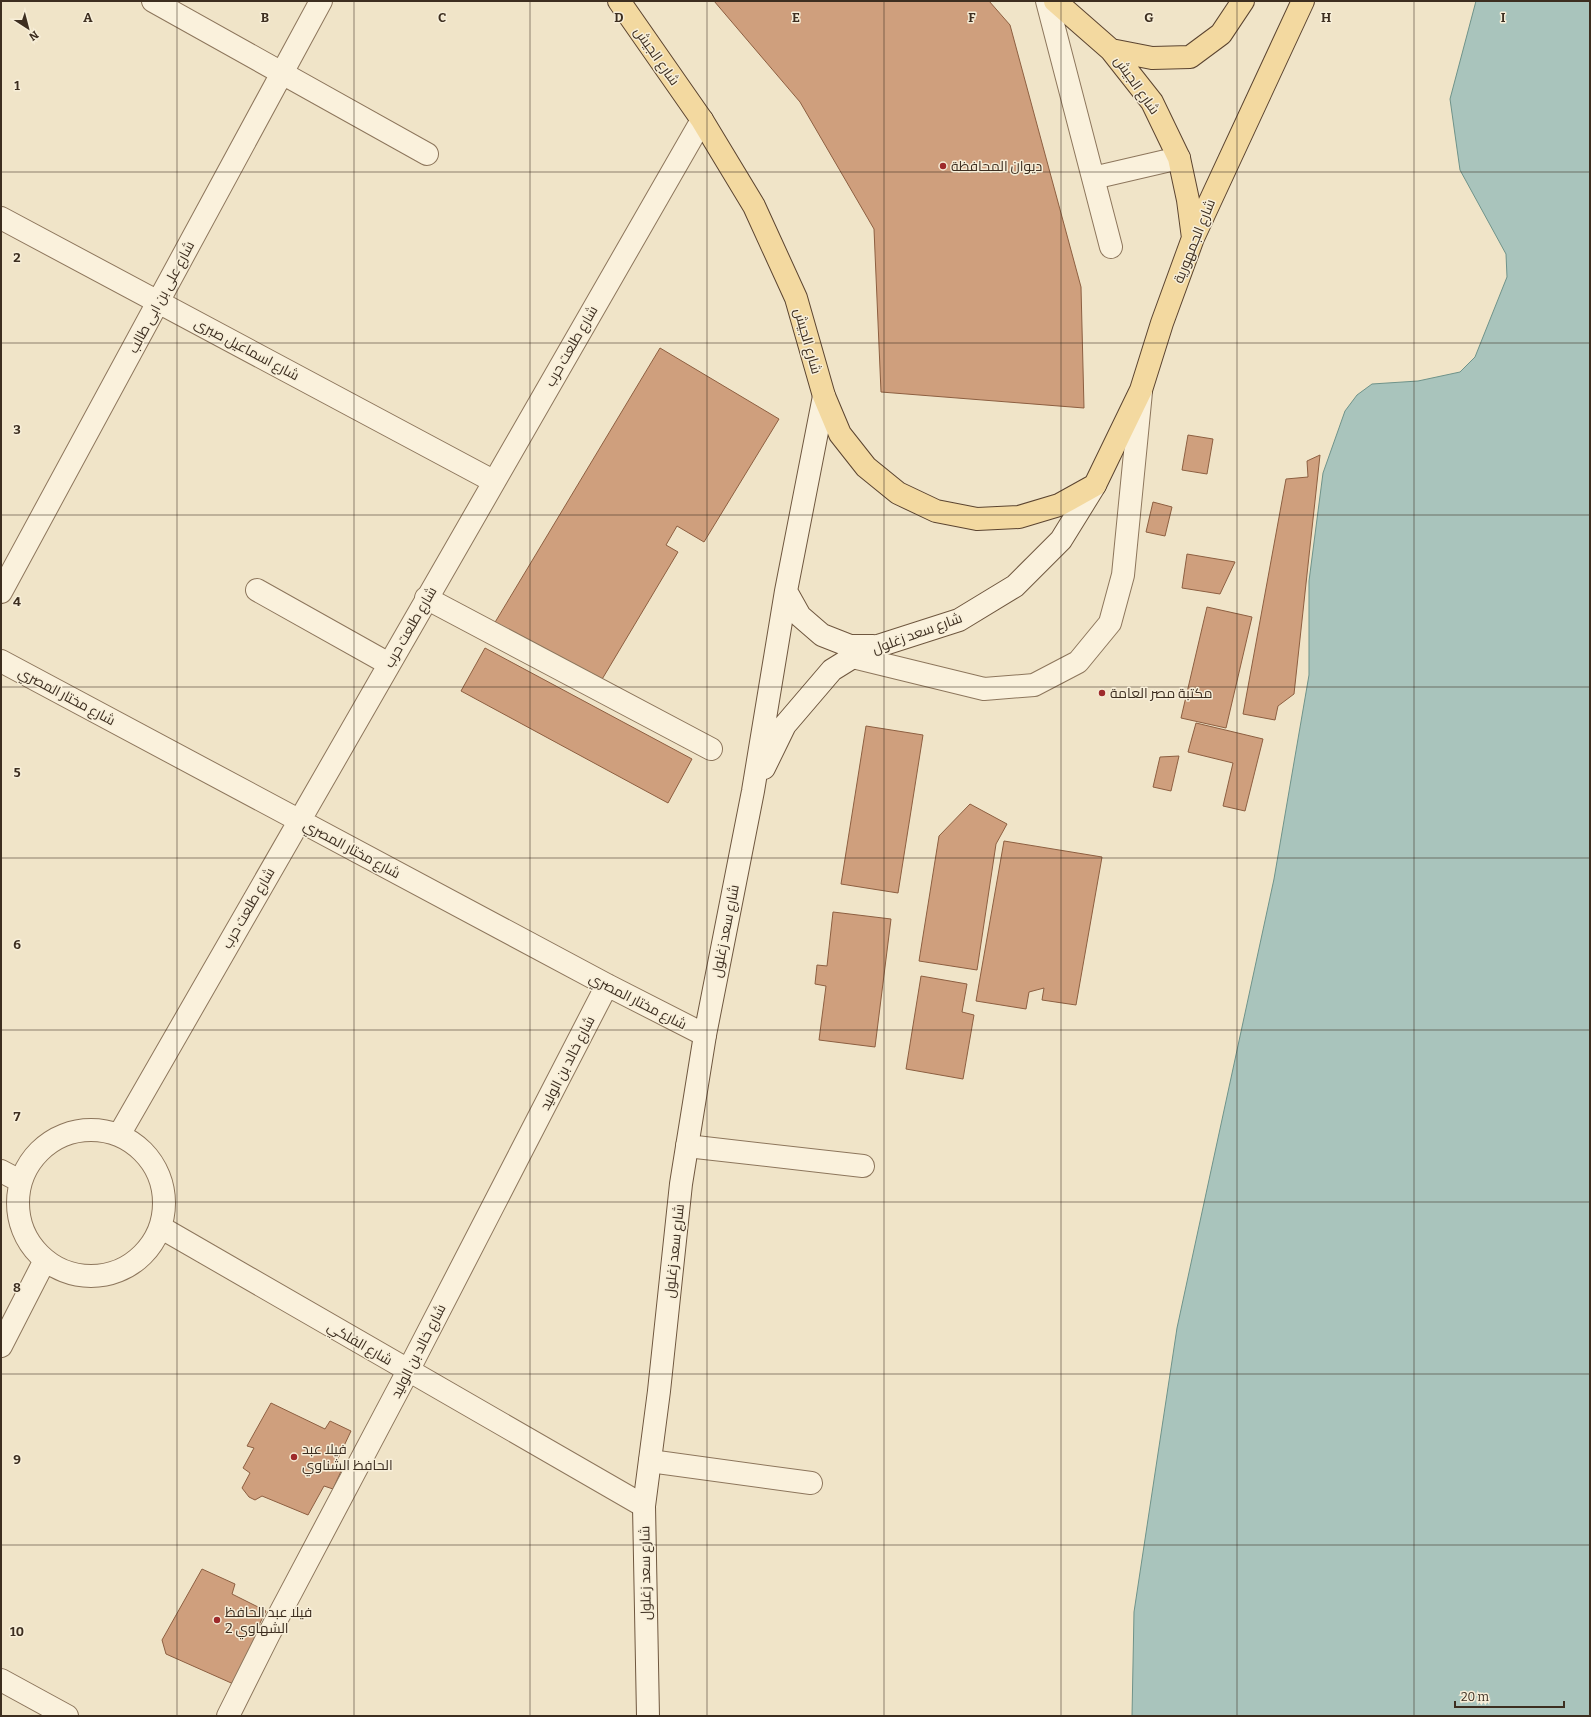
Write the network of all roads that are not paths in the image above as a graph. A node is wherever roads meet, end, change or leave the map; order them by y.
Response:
1 (153, 1) edge
2 (321, 1) edge
3 (619, 1) edge
4 (1047, 1) edge
5 (1055, 1) edge
6 (1243, 1) edge
7 (1303, 1) edge
8 (1111, 50) junction
9 (282, 73) junction
10 (702, 120) junction
11 (426, 154) dead end
12 (1179, 158) junction
13 (1093, 178) junction
14 (1, 218) edge
15 (1193, 238) junction
16 (1111, 247) dead end
17 (158, 302) junction
18 (1141, 390) junction
19 (824, 396) junction
20 (493, 481) junction
21 (1095, 485) junction
22 (257, 590) dead end
23 (786, 591) junction
24 (1, 592) edge
25 (426, 598) junction
26 (878, 646) junction
27 (853, 657) junction
28 (1, 661) edge
29 (389, 664) junction
30 (711, 749) dead end
31 (753, 790) junction
32 (299, 820) junction
33 (607, 985) junction
34 (704, 1035) junction
35 (119, 1135) junction
36 (687, 1146) junction
37 (863, 1166) dead end
38 (1, 1171) edge
39 (20, 1181) junction
40 (160, 1227) junction
41 (45, 1260) junction
42 (1, 1346) edge
43 (408, 1371) junction
44 (650, 1461) junction
45 (810, 1483) dead end
46 (644, 1506) junction
47 (1, 1680) edge
48 (34, 1708) edge
49 (67, 1716) edge
50 (228, 1716) edge
51 (648, 1716) edge

1 - 9 street
2 - 9 street, شارع على بن ابى طالب
3 - 10 main road, شارع الجيش
4 - 13 street
5 - 8 main road, شارع الجيش
6 - 8 main road
7 - 15 main road, شارع الجمهورية
8 - 12 main road, شارع الجيش
9 - 11 street
9 - 17 street, شارع على بن ابى طالب
10 - 19 main road, شارع الجيش
10 - 20 street, شارع طلعت حرب
12 - 13 street
12 - 15 main road, شارع الجيش
13 - 16 street
14 - 17 street, شارع اسماعيل صبرى
15 - 18 main road, شارع الجمهورية
17 - 20 street, شارع اسماعيل صبرى
17 - 24 street, شارع على بن ابى طالب
18 - 21 main road, شارع الجمهورية
18 - 27 street
19 - 21 main road, شارع الجيش
19 - 23 street, شارع سعد زغلول
20 - 25 street, شارع طلعت حرب
21 - 26 street, شارع سعد زغلول
22 - 29 street
23 - 26 street
23 - 31 street, شارع سعد زغلول
25 - 29 street, شارع طلعت حرب
25 - 30 street
26 - 27 street, شارع سعد زغلول
27 - 31 street, شارع سعد زغلول
28 - 32 street, شارع مختار المصري
29 - 32 street, شارع طلعت حرب
31 - 34 street, شارع سعد زغلول
32 - 33 street, شارع مختار المصري
32 - 35 street, شارع طلعت حرب
33 - 34 street, شارع مختار المصري
33 - 43 street, شارع خالد بن الوليد
34 - 36 street, شارع سعد زغلول
35 - 39 street
35 - 40 street
36 - 37 street
36 - 44 street, شارع سعد زغلول
38 - 39 street
39 - 41 street
40 - 41 street
40 - 43 street, شارع الفلكي
41 - 42 street
43 - 46 street, شارع الفلكي
43 - 50 street, شارع خالد بن الوليد
44 - 45 street
44 - 46 street, شارع سعد زغلول
46 - 51 street, شارع سعد زغلول
47 - 48 street
48 - 49 street

